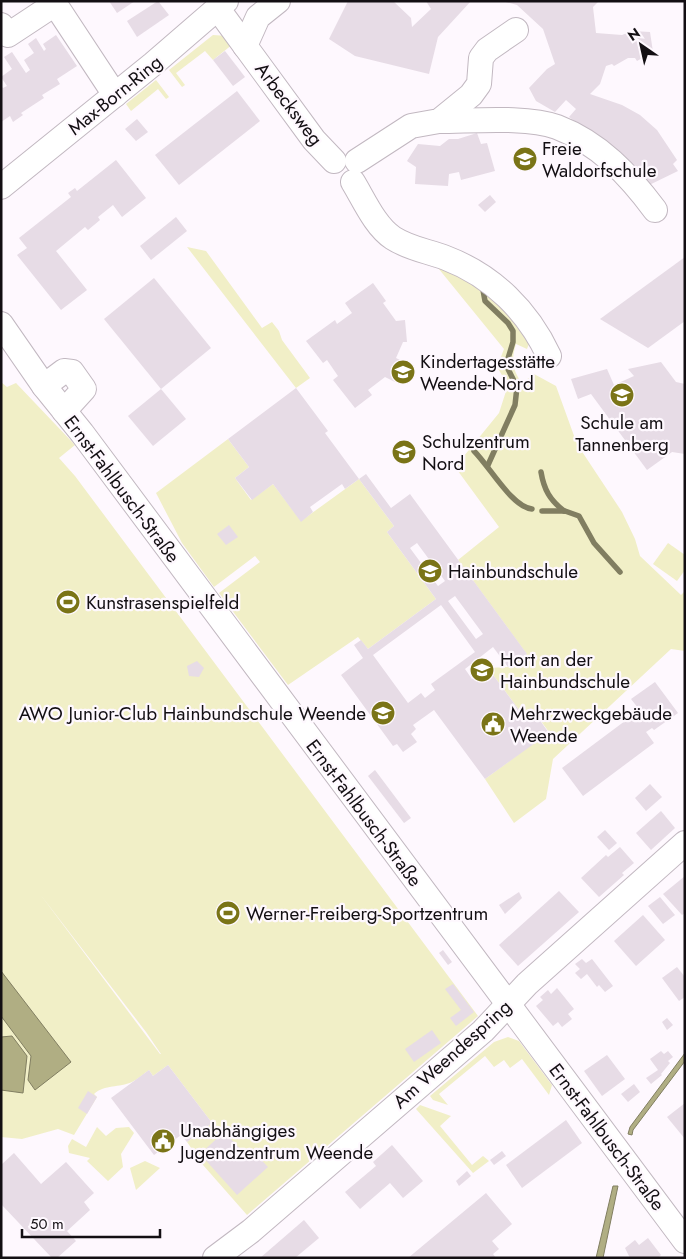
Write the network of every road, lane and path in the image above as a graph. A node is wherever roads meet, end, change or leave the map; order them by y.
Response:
1 (278, 1) edge
2 (55, 3) edge
3 (222, 5) edge
4 (250, 9) edge
5 (516, 30) dead end
6 (3, 35) edge
7 (245, 46) junction
8 (115, 95) junction
9 (439, 121) junction
10 (348, 168) junction
11 (1, 187) edge
12 (655, 210) dead end
13 (1, 324) edge
14 (1, 339) edge
15 (549, 356) dead end
16 (44, 386) junction
17 (685, 843) edge
18 (507, 1005) junction
19 (685, 1241) edge
20 (215, 1258) edge

1 - 4 street, Arbecksweg
2 - 6 street
2 - 8 street
3 - 7 street, Arbecksweg
3 - 8 street, Max-Born-Ring
4 - 7 street, Arbecksweg
5 - 9 street
7 - 10 street, Arbecksweg
8 - 11 street, Max-Born-Ring
9 - 10 street
9 - 12 street
10 - 15 street, Arbecksweg
13 - 16 street, Ernst-Fahlbusch-Straße
14 - 16 street, Ernst-Fahlbusch-Straße
16 - 18 street, Ernst-Fahlbusch-Straße
17 - 18 street, Am Weendespring
18 - 19 street, Ernst-Fahlbusch-Straße
18 - 20 street, Am Weendespring

